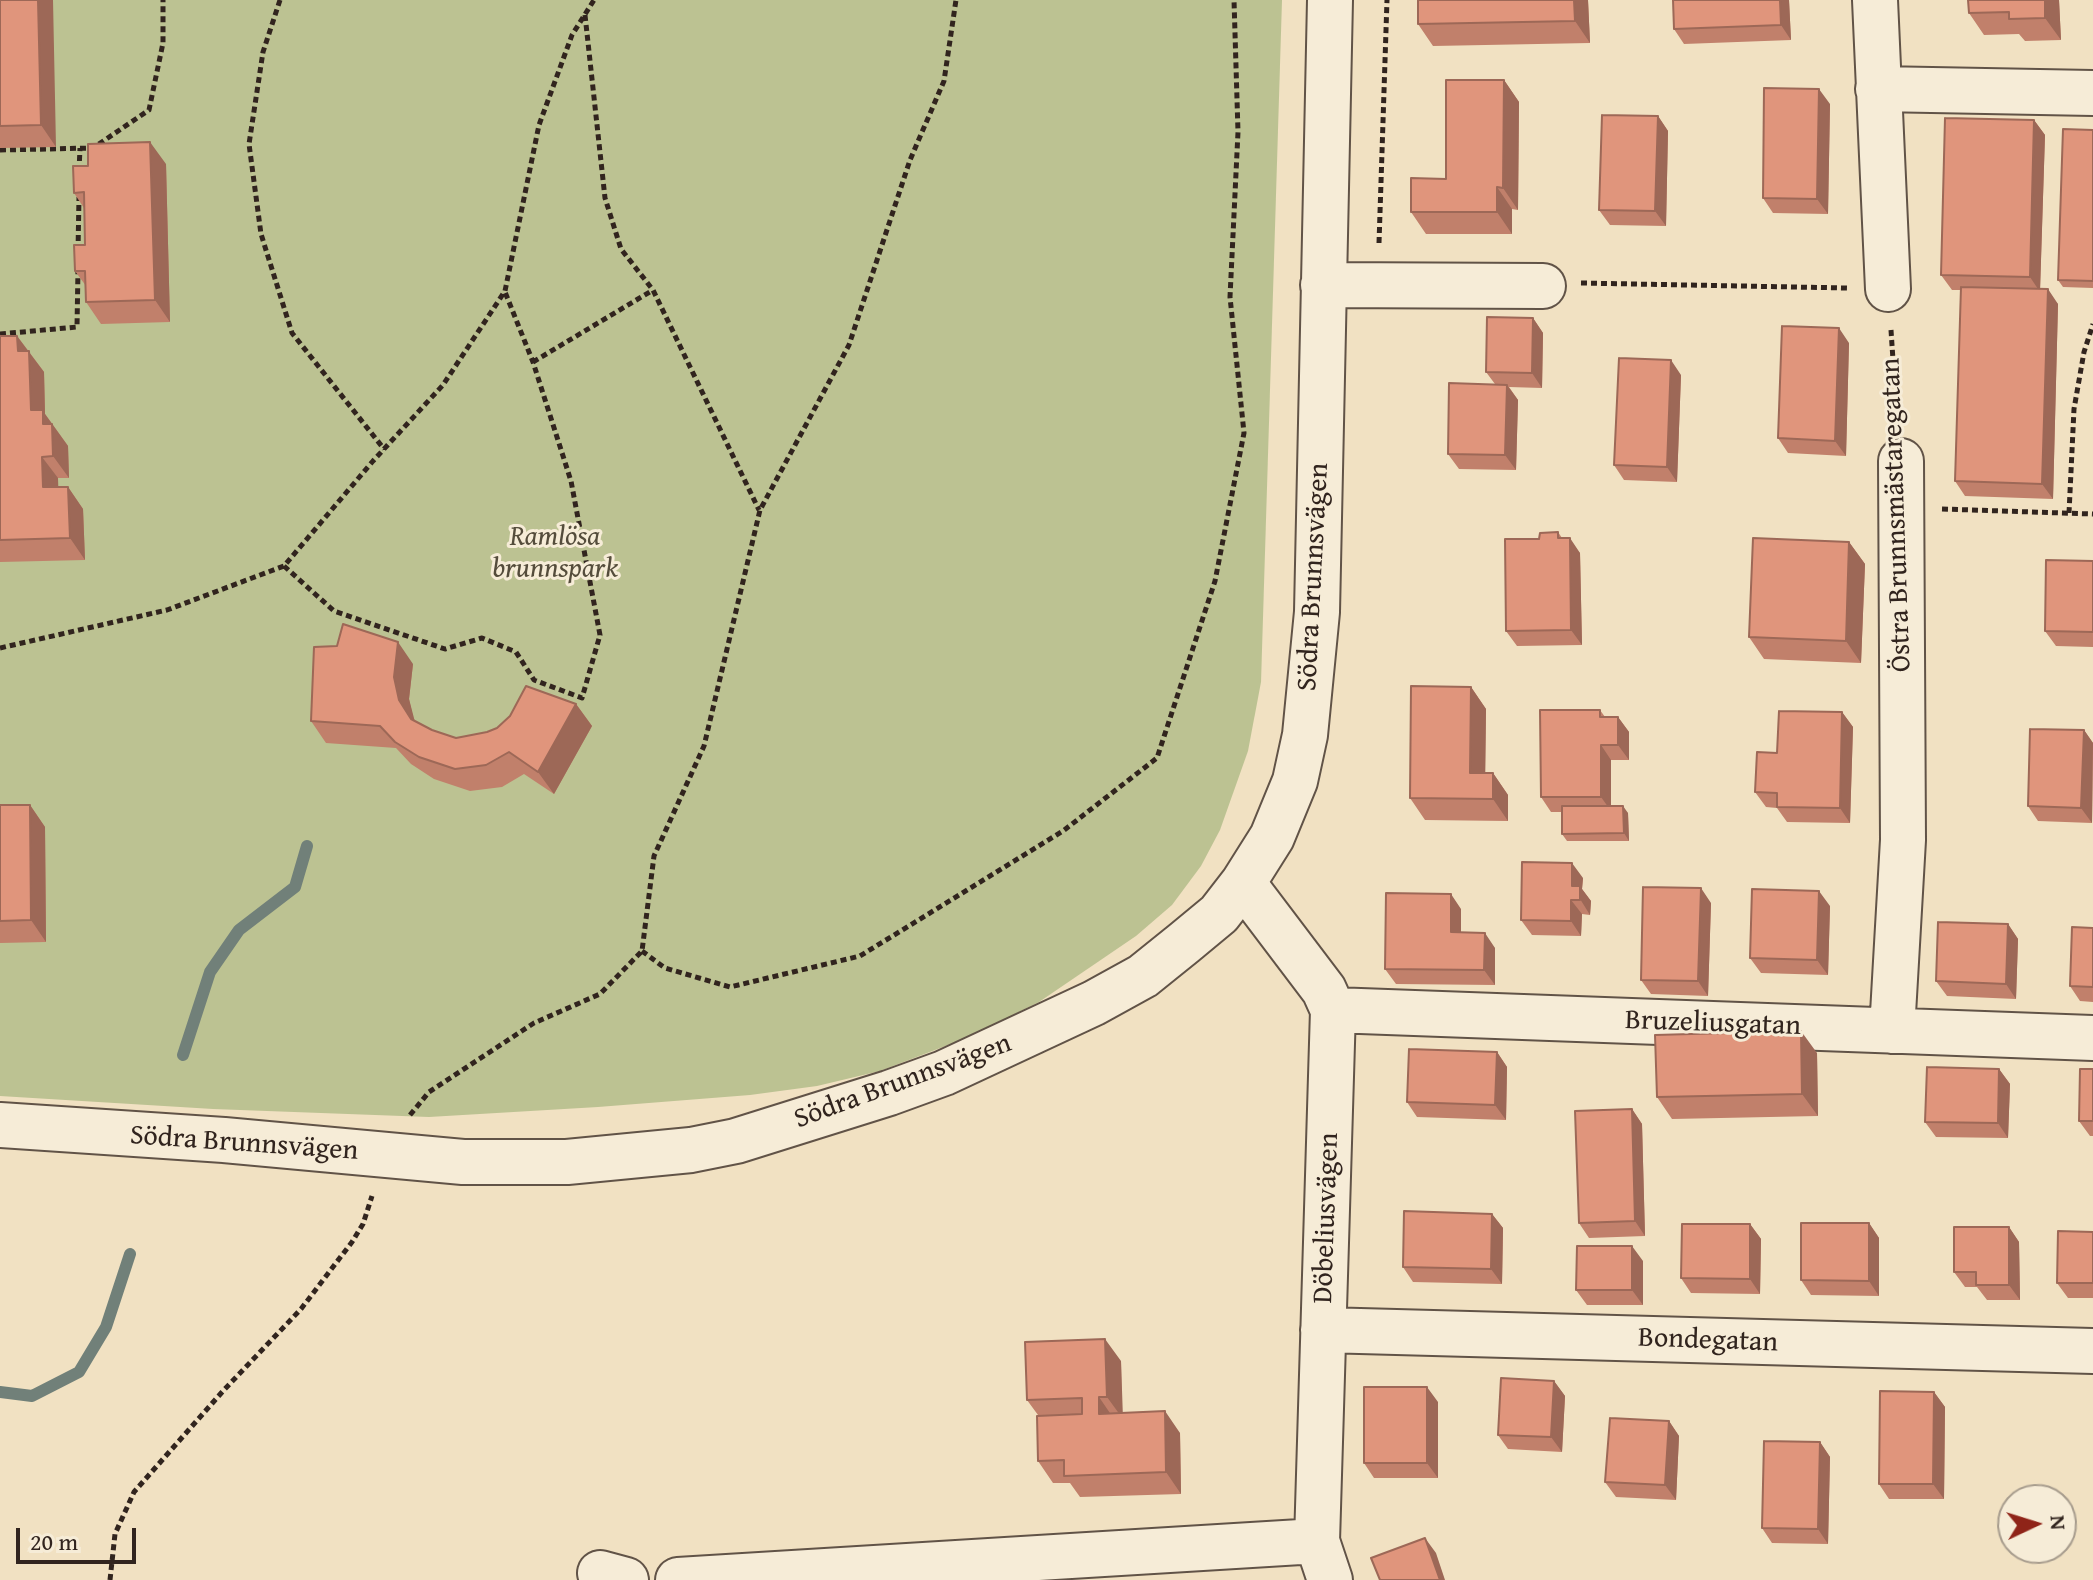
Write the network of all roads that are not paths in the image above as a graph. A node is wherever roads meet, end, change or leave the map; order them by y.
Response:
1 (1330, 0) edge
2 (1875, 0) edge
3 (1878, 89) junction
4 (2093, 93) edge
5 (1323, 285) junction
6 (1543, 286) road end
7 (1888, 289) road end
8 (1901, 461) road end
9 (1243, 883) junction
10 (1333, 1010) junction
11 (1892, 1031) junction
12 (2093, 1038) edge
13 (0, 1125) edge
14 (1323, 1330) junction
15 (2093, 1351) edge
16 (1324, 1561) edge
17 (773, 1578) edge
18 (678, 1580) edge

1 - 5 street, Södra Brunnsvägen
2 - 3 street
3 - 4 street
3 - 7 street
5 - 6 street
5 - 9 street, Södra Brunnsvägen
8 - 11 street, Östra Brunnsmästaregatan
9 - 10 street
9 - 13 street, Södra Brunnsvägen
10 - 11 street, Bruzeliusgatan
10 - 14 street, Döbeliusvägen
11 - 12 street, Bruzeliusgatan
14 - 15 street, Bondegatan
14 - 16 street, Döbeliusvägen
16 - 17 street
17 - 18 street

